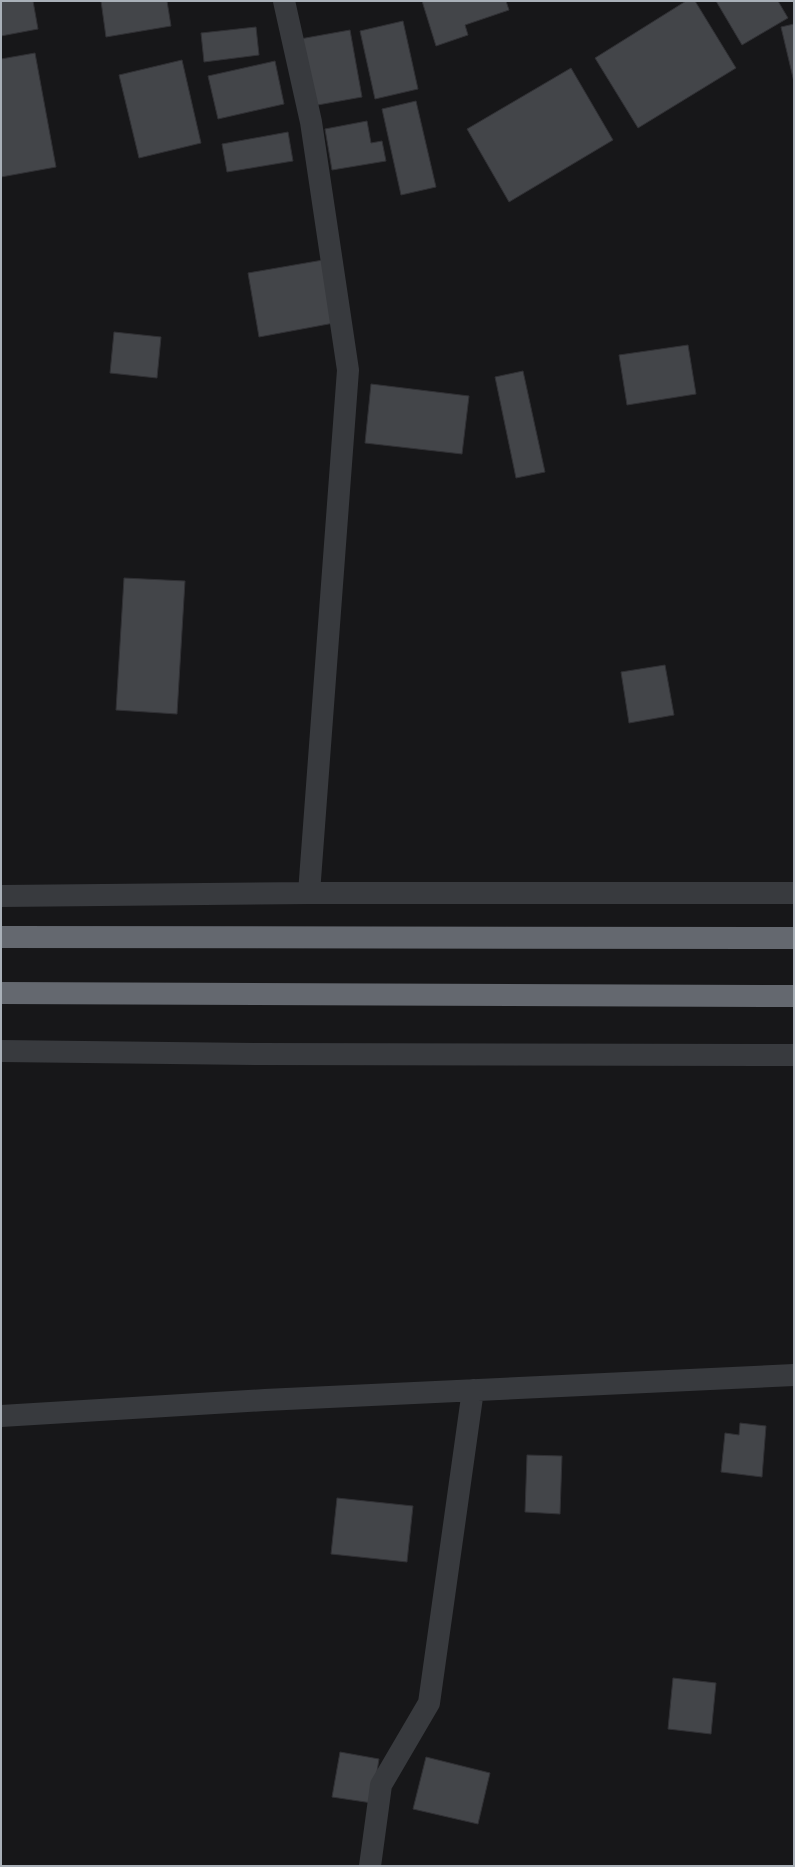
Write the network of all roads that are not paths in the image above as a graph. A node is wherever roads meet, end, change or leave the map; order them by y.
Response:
1 (284, 1) edge
2 (309, 893) junction
3 (794, 893) edge
4 (1, 896) edge
5 (1, 936) edge
6 (794, 938) edge
7 (1, 993) edge
8 (794, 996) edge
9 (1, 1051) edge
10 (794, 1055) edge
11 (794, 1375) edge
12 (473, 1390) junction
13 (1, 1416) edge
14 (370, 1866) edge

1 - 2 street
2 - 3 street
2 - 4 street
5 - 6 highway
7 - 8 highway
9 - 10 street
11 - 12 street
12 - 13 street
12 - 14 street

